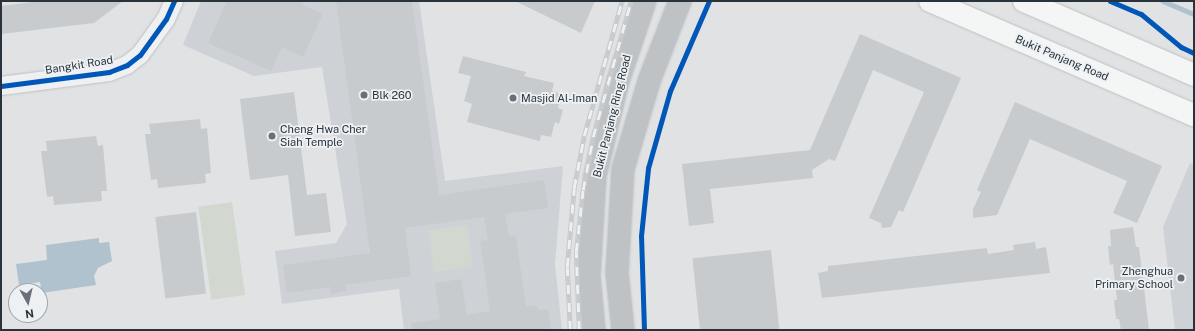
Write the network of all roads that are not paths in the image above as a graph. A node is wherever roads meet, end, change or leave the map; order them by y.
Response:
1 (174, 1) edge
2 (645, 1) edge
3 (680, 1) edge
4 (930, 1) edge
5 (1024, 1) edge
6 (1194, 75) edge
7 (1, 86) edge
8 (1194, 115) edge
9 (594, 330) edge
10 (623, 330) edge

1 - 7 street, Bangkit Road
2 - 9 main road, Bukit Panjang Ring Road
3 - 10 main road
4 - 8 main road, Bukit Panjang Road
5 - 6 main road

